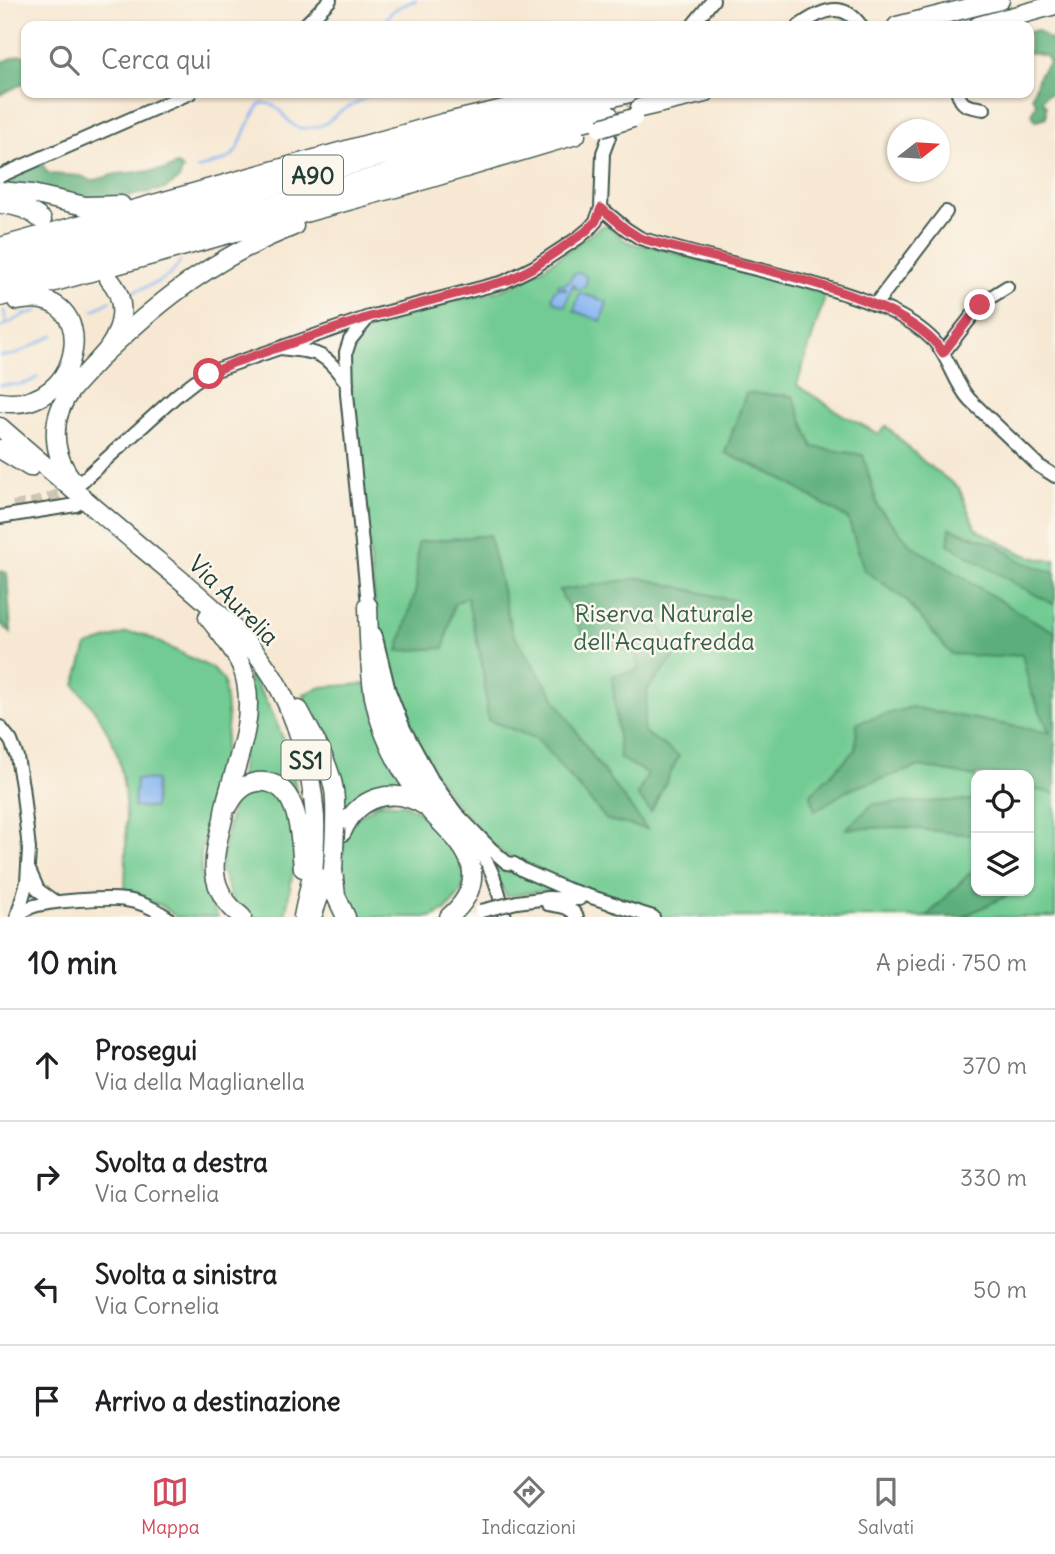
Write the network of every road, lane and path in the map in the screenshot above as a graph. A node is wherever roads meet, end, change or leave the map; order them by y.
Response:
1 (330, 0) edge
2 (713, 0) edge
3 (1000, 0) edge
4 (1055, 5) edge
5 (309, 21) edge
6 (698, 21) edge
7 (806, 21) edge
8 (856, 21) edge
9 (917, 21) edge
10 (996, 21) edge
11 (179, 98) edge
12 (556, 98) edge
13 (609, 98) edge
14 (684, 98) edge
15 (959, 98) edge
16 (984, 109) dead end
17 (607, 127) junction
18 (298, 163) junction
19 (0, 176) edge
20 (428, 179) junction
21 (0, 191) edge
22 (0, 204) edge
23 (601, 208) junction
24 (946, 212) dead end
25 (42, 220) dead end
26 (0, 247) edge
27 (0, 263) edge
28 (0, 281) edge
29 (113, 284) dead end
30 (1006, 287) dead end
31 (0, 297) edge
32 (0, 305) edge
33 (875, 305) junction
34 (369, 317) junction
35 (328, 330) junction
36 (277, 348) junction
37 (107, 351) junction
38 (346, 352) junction
39 (943, 353) junction
40 (327, 358) junction
41 (347, 383) junction
42 (0, 402) edge
43 (0, 428) edge
44 (0, 442) edge
45 (0, 449) edge
46 (30, 467) junction
47 (1055, 476) edge
48 (81, 482) tunnel mouth
49 (76, 505) junction
50 (5, 512) edge
51 (132, 540) junction
52 (368, 606) junction
53 (208, 617) junction
54 (228, 624) junction
55 (0, 727) edge
56 (428, 808) junction
57 (223, 817) junction
58 (338, 830) junction
59 (303, 868) junction
60 (331, 869) junction
61 (29, 870) junction
62 (55, 902) junction
63 (517, 902) junction
64 (617, 905) junction
65 (477, 914) edge
66 (17, 917) edge
67 (167, 917) edge
68 (242, 917) edge
69 (293, 917) edge
70 (303, 917) edge
71 (312, 917) edge
72 (346, 917) edge
73 (449, 917) edge
74 (460, 917) edge
75 (505, 917) edge
76 (577, 917) edge
77 (653, 917) edge

1 - 5 street
2 - 6 street
3 - 9 highway
4 - 10 highway
7 - 8 street
11 - 19 street
12 - 18 highway
13 - 27 highway, A90
14 - 17 highway, A90
15 - 16 street
17 - 20 highway
17 - 23 street
17 - 28 highway, A90
18 - 21 highway
18 - 26 highway
20 - 31 highway
20 - 37 highway
22 - 25 highway
23 - 33 street
23 - 34 street
24 - 33 street
29 - 37 highway
30 - 39 street
32 - 42 highway
33 - 39 street
34 - 35 street
34 - 38 street
35 - 36 street
35 - 38 street
35 - 40 street
36 - 40 street
36 - 48 street
37 - 51 highway
38 - 41 street
39 - 47 street
40 - 41 street
41 - 52 street
43 - 51 highway, Via Aurelia / SS1
44 - 46 highway, Via Aurelia / SS1
45 - 46 highway
46 - 49 highway, Via Aurelia / SS1
49 - 50 street
49 - 53 highway, Via Aurelia / SS1
51 - 54 highway, Via Aurelia / SS1
52 - 56 highway
52 - 64 street
52 - 75 street
53 - 57 highway
53 - 59 highway, Via Aurelia / SS1
54 - 58 highway
54 - 70 highway, Via Aurelia / SS1
55 - 61 street
56 - 58 highway
56 - 73 highway
57 - 59 highway
57 - 68 highway
58 - 60 highway, bridge
59 - 69 highway, Via Aurelia / SS1
60 - 71 highway
60 - 72 highway
61 - 62 street
61 - 66 street
62 - 66 street
62 - 67 street
63 - 64 street
63 - 65 street, bridge
63 - 76 street
64 - 77 street
65 - 74 highway

